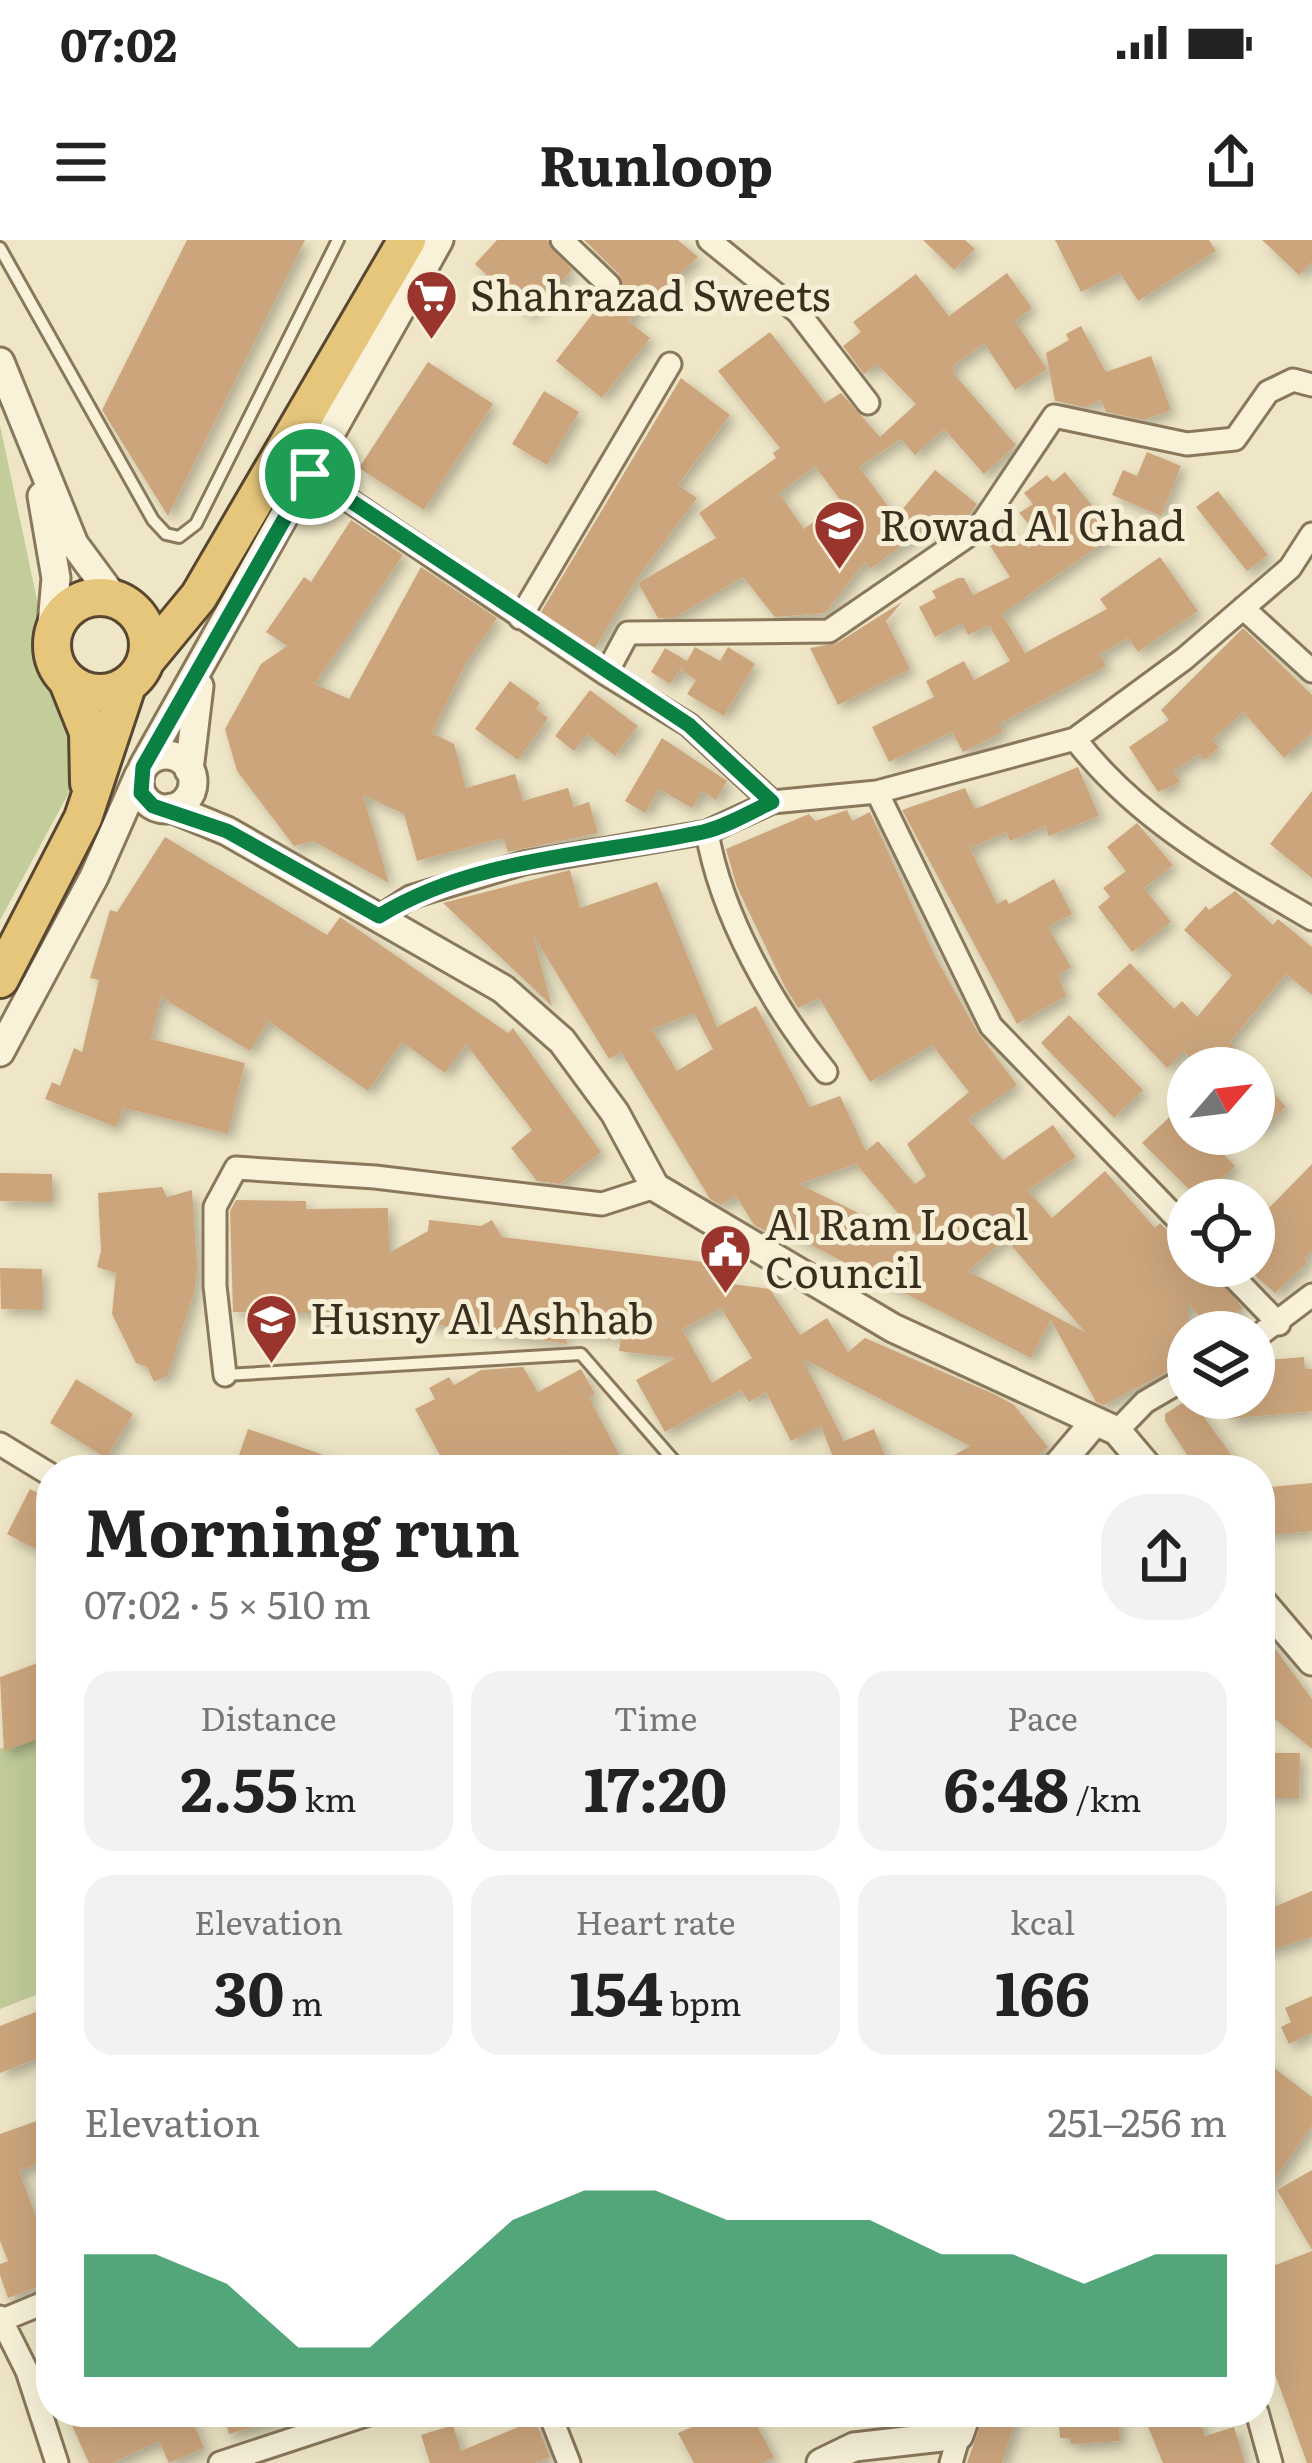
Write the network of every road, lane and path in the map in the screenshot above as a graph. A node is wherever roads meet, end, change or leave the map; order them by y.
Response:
1 (338, 240) edge
2 (439, 240) edge
3 (562, 240) edge
4 (709, 240) edge
5 (396, 243) edge
6 (0, 248) edge
7 (609, 285) dead end
8 (0, 362) edge
9 (670, 364) dead end
10 (1312, 385) edge
11 (868, 403) dead end
12 (27, 421) junction
13 (310, 474) junction
14 (1312, 533) edge
15 (218, 562) junction
16 (119, 601) junction
17 (1243, 608) junction
18 (520, 618) junction
19 (51, 638) junction
20 (209, 653) junction
21 (1312, 671) edge
22 (137, 672) junction
23 (606, 674) junction
24 (68, 682) junction
25 (1075, 739) junction
26 (141, 771) junction
27 (191, 774) junction
28 (877, 792) junction
29 (772, 802) junction
30 (167, 808) junction
31 (83, 818) junction
32 (707, 832) junction
33 (292, 871) junction
34 (94, 877) junction
35 (379, 916) junction
36 (1312, 919) edge
37 (0, 979) edge
38 (0, 1052) edge
39 (826, 1072) dead end
40 (655, 1186) junction
41 (1167, 1208) edge
42 (1243, 1287) edge
43 (1312, 1295) edge
44 (1279, 1324) junction
45 (1275, 1326) edge
46 (225, 1375) joint
47 (1167, 1389) edge
48 (1105, 1428) junction
49 (0, 1444) edge
50 (669, 1455) edge
51 (1072, 1455) edge
52 (1134, 1455) edge
53 (36, 1466) edge
54 (1275, 1618) edge
55 (1312, 1661) edge
56 (36, 2306) edge
57 (0, 2320) edge
58 (36, 2401) edge
59 (45, 2427) edge
60 (329, 2427) edge
61 (555, 2427) edge
62 (1261, 2427) edge
63 (959, 2437) edge
64 (57, 2463) edge
65 (220, 2463) edge
66 (569, 2463) edge
67 (820, 2463) edge
68 (1271, 2463) edge

1 - 6 lane
2 - 13 street
3 - 7 street
4 - 11 street
5 - 15 highway
8 - 12 street
9 - 18 street
10 - 23 street
12 - 16 street
12 - 19 street
13 - 18 street
13 - 20 street
14 - 17 street
15 - 16 highway
15 - 22 highway
16 - 19 highway
16 - 22 highway
17 - 21 street
17 - 25 street
18 - 23 street
19 - 24 highway
20 - 26 street
20 - 27 street
22 - 24 highway
22 - 31 highway
23 - 29 street
24 - 31 highway
25 - 28 street
25 - 36 street
26 - 27 street
26 - 30 street
26 - 34 street
27 - 30 street
27 - 33 street
28 - 29 street
28 - 41 street
29 - 32 street
30 - 33 street
30 - 34 street
31 - 37 highway
32 - 35 street
32 - 39 street
33 - 35 street
34 - 38 street
35 - 40 street
40 - 46 street
40 - 48 street
42 - 44 street
43 - 44 street
44 - 45 street
46 - 50 lane
47 - 48 street
48 - 51 street
48 - 52 street
49 - 53 street
54 - 55 street
56 - 57 street
57 - 58 street
59 - 64 street
60 - 65 street
61 - 66 street
62 - 68 street
63 - 67 street

